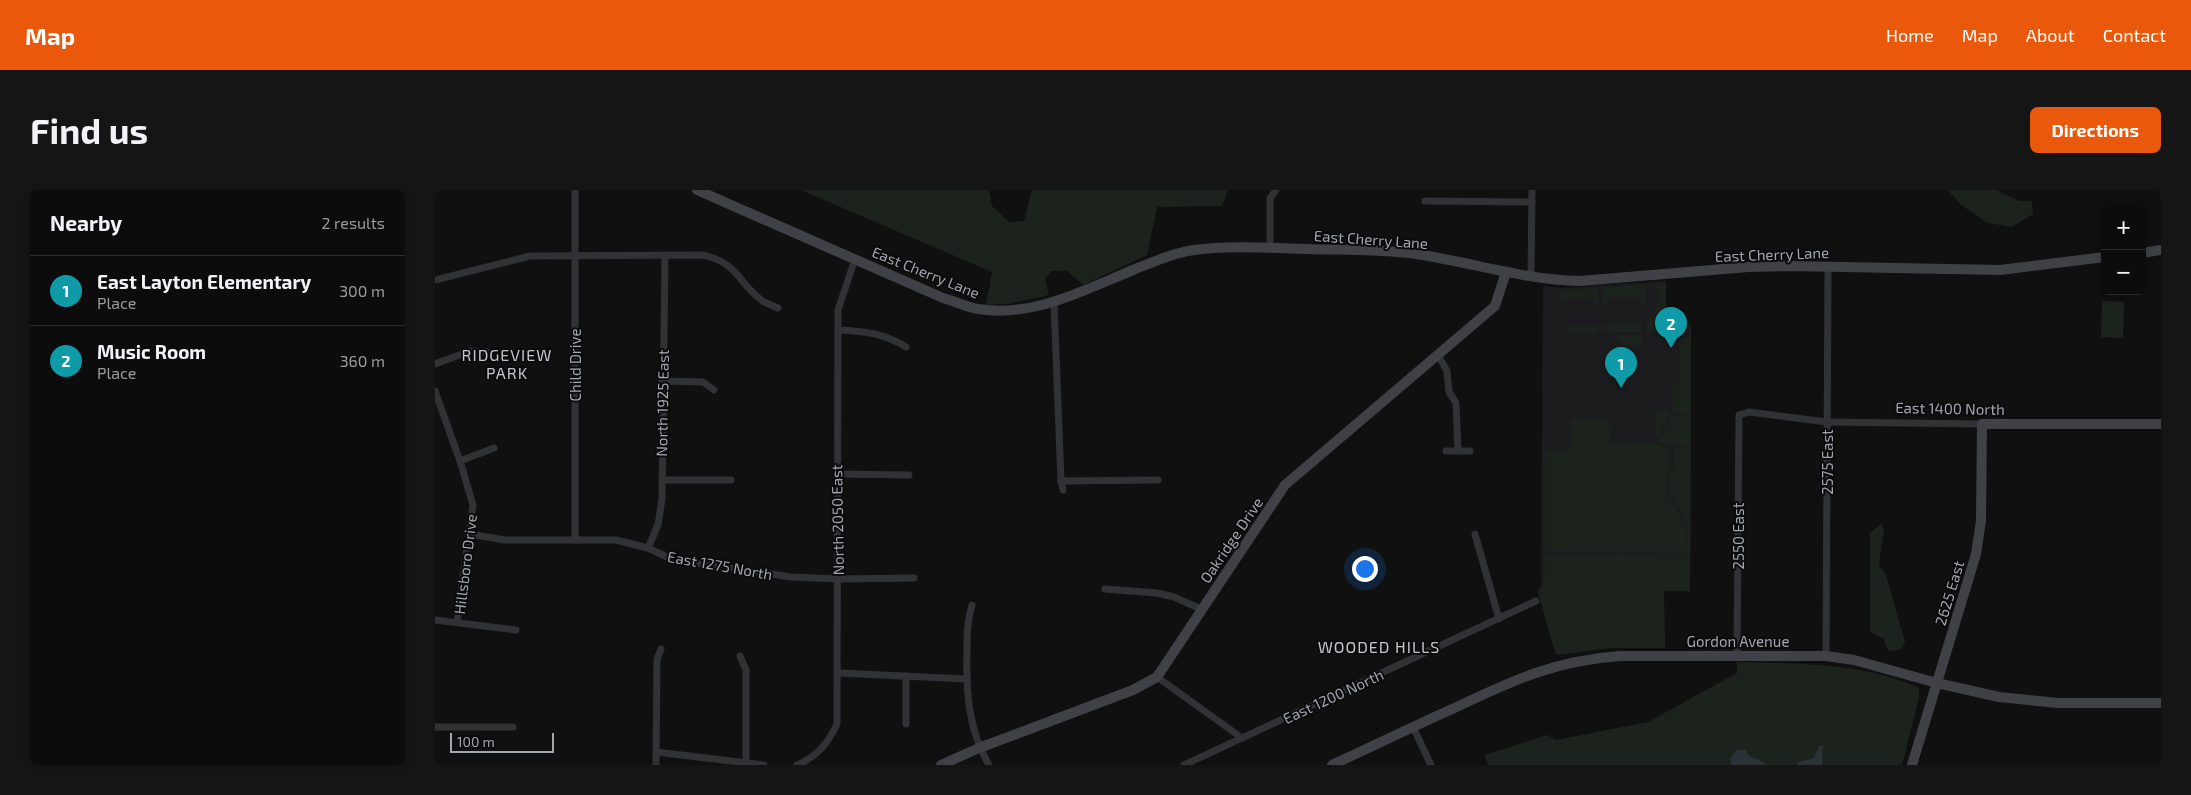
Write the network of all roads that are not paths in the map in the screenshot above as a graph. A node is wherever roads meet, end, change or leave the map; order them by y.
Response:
1 (575, 190) edge
2 (697, 190) edge
3 (1276, 190) edge
4 (1532, 190) edge
5 (1425, 201) dead end
6 (1532, 202) junction
7 (1270, 248) junction
8 (2161, 250) edge
9 (2146, 252) edge
10 (575, 255) junction
11 (665, 255) junction
12 (2101, 257) edge
13 (855, 259) junction
14 (1828, 267) junction
15 (1506, 272) junction
16 (1531, 277) junction
17 (435, 280) edge
18 (1054, 303) junction
19 (778, 308) dead end
20 (837, 330) junction
21 (906, 347) dead end
22 (487, 352) dead end
23 (1438, 355) junction
24 (435, 364) edge
25 (662, 381) junction
26 (714, 390) dead end
27 (435, 391) edge
28 (1739, 415) joint
29 (1827, 422) junction
30 (1982, 424) junction
31 (2161, 424) edge
32 (494, 448) dead end
33 (1446, 451) dead end
34 (1458, 451) junction
35 (1470, 451) dead end
36 (460, 461) junction
37 (837, 474) junction
38 (909, 475) dead end
39 (662, 480) junction
40 (731, 480) dead end
41 (1158, 480) dead end
42 (1061, 481) junction
43 (1063, 490) dead end
44 (469, 534) junction
45 (1475, 534) dead end
46 (575, 540) junction
47 (648, 548) junction
48 (914, 578) dead end
49 (838, 579) junction
50 (1105, 589) dead end
51 (1536, 601) dead end
52 (972, 605) dead end
53 (1203, 610) junction
54 (1499, 619) junction
55 (435, 620) edge
56 (457, 622) junction
57 (516, 630) dead end
58 (661, 649) dead end
59 (740, 656) dead end
60 (1737, 656) junction
61 (1826, 656) junction
62 (839, 673) junction
63 (906, 676) junction
64 (1157, 677) junction
65 (966, 679) junction
66 (1937, 683) junction
67 (2161, 703) edge
68 (906, 724) dead end
69 (435, 727) edge
70 (513, 727) dead end
71 (1413, 727) junction
72 (1242, 738) junction
73 (979, 748) junction
74 (656, 752) junction
75 (746, 763) junction
76 (656, 765) edge
77 (764, 765) edge
78 (797, 765) edge
79 (941, 765) edge
80 (989, 765) edge
81 (1184, 765) edge
82 (1332, 765) edge
83 (1431, 765) edge
84 (1912, 765) edge

1 - 10 street, Child Drive
2 - 13 street, East Cherry Lane
3 - 7 street
4 - 6 street
5 - 6 street
6 - 16 street
7 - 15 street, East Cherry Lane
7 - 18 street, East Cherry Lane
8 - 9 street
10 - 11 street
10 - 17 street
10 - 46 street, Child Drive
11 - 19 street
11 - 25 street, North 1925 East
12 - 14 street, East Cherry Lane
13 - 18 street, East Cherry Lane
13 - 20 street, North 2050 East
14 - 16 street, East Cherry Lane
14 - 29 street, 2575 East
15 - 16 street, East Cherry Lane
15 - 23 street, Oakridge Drive
18 - 42 street
20 - 21 street
20 - 37 street, North 2050 East
22 - 24 street
23 - 34 street
23 - 53 street, Oakridge Drive
25 - 26 street
25 - 39 street, North 1925 East
27 - 36 street, Hillsboro Drive
28 - 29 street, East 1400 North
28 - 60 street, 2550 East
29 - 30 street, East 1400 North
29 - 61 street, 2575 East
30 - 31 street, East 1400 North
30 - 66 street, 2625 East
32 - 36 street
33 - 34 street
34 - 35 street
36 - 44 street, Hillsboro Drive
37 - 38 street
37 - 49 street, North 2050 East
39 - 40 street
39 - 47 street, North 1925 East
41 - 42 street
42 - 43 street
44 - 46 street, East 1275 North
44 - 56 street, Hillsboro Drive
45 - 54 street
46 - 47 street, East 1275 North
47 - 49 street, East 1275 North
48 - 49 street, East 1275 North
49 - 62 street, North 2050 East
50 - 53 street
51 - 54 street, East 1200 North
52 - 65 street
53 - 64 street, Oakridge Drive
54 - 72 street, East 1200 North
55 - 56 street
56 - 57 street
58 - 74 street
59 - 75 street
60 - 61 street, Gordon Avenue
60 - 71 street, Gordon Avenue
61 - 66 street, Gordon Avenue
62 - 63 street
62 - 78 street, North 2050 East
63 - 65 street
63 - 68 street
64 - 72 street
64 - 73 street, Oakridge Drive
65 - 73 street
66 - 67 street, Gordon Avenue
66 - 84 street, 2625 East
69 - 70 street
71 - 82 street, Gordon Avenue
71 - 83 street
72 - 81 street, East 1200 North
73 - 79 street, Oakridge Drive
73 - 80 street
74 - 75 street
74 - 76 street
75 - 77 street

